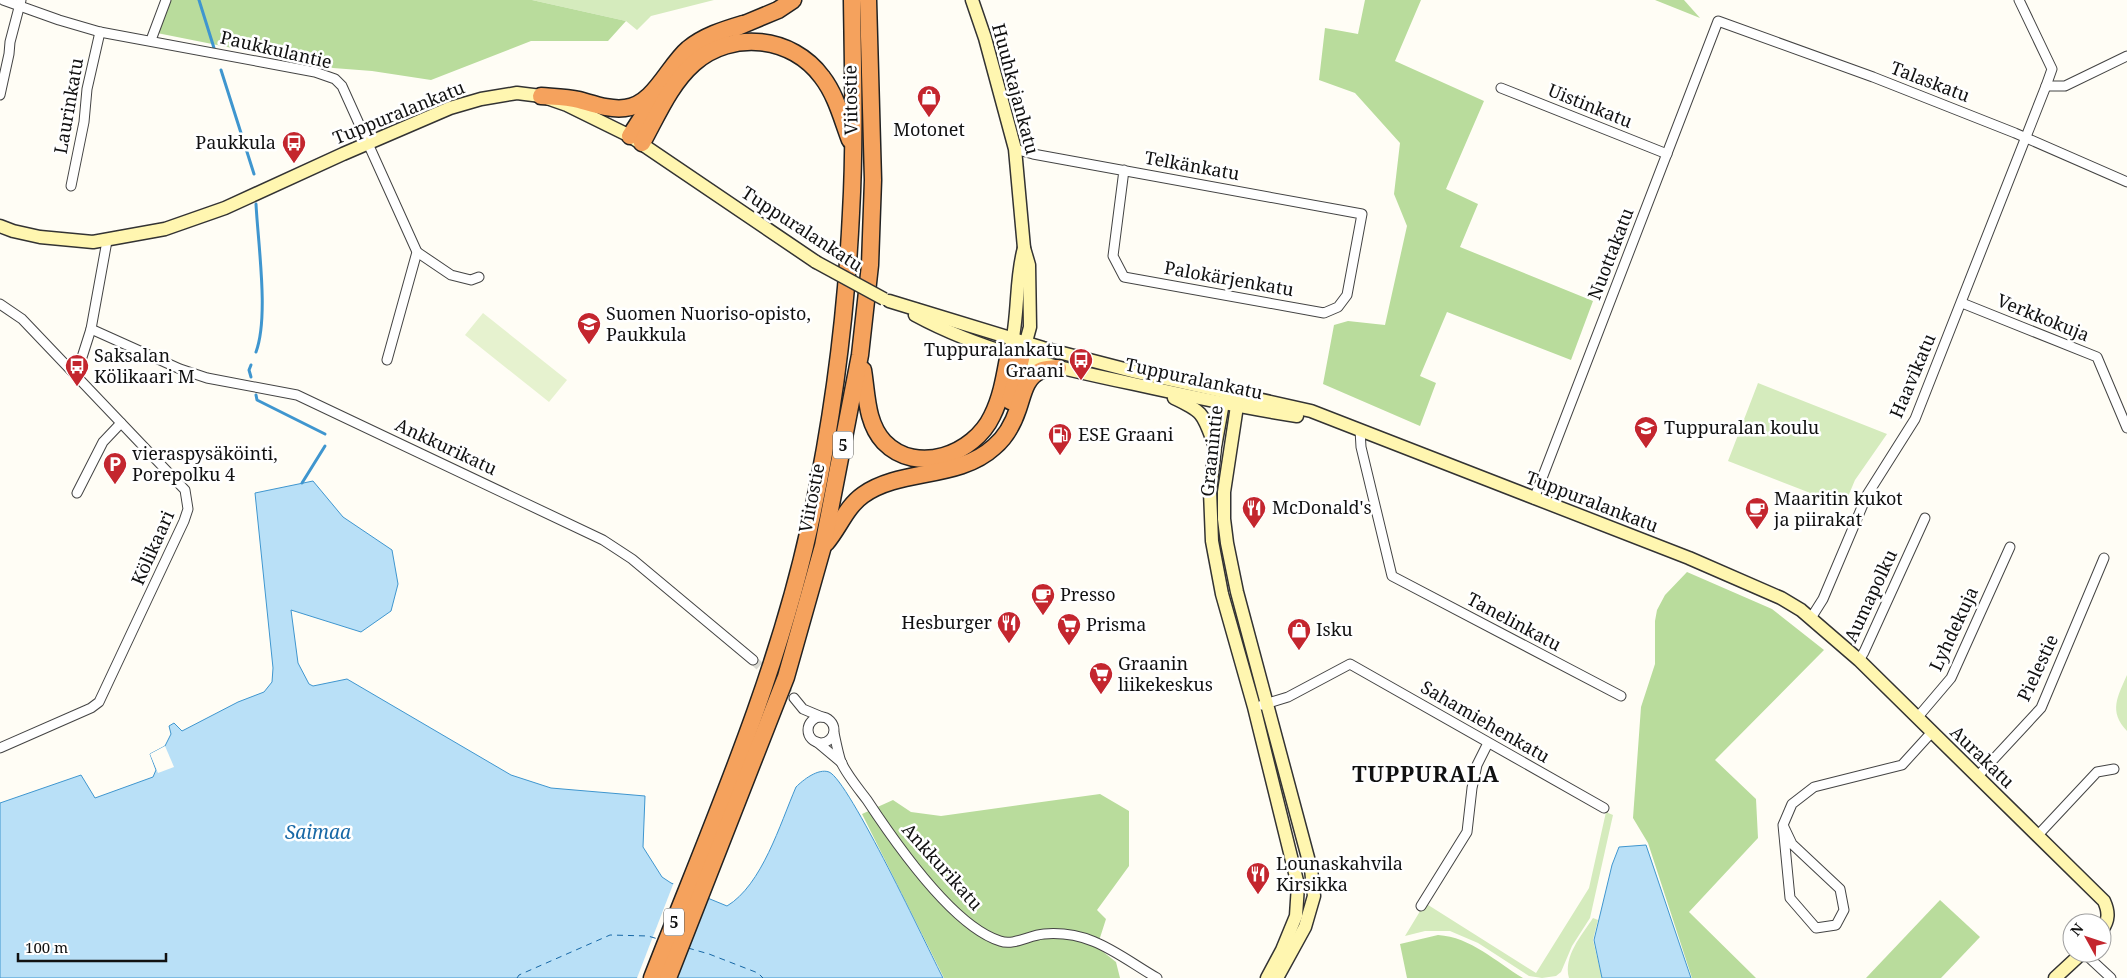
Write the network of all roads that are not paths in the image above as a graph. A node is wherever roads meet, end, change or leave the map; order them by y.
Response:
1 (3, 0) edge
2 (166, 0) edge
3 (793, 0) edge
4 (852, 0) edge
5 (868, 0) edge
6 (972, 0) edge
7 (2019, 0) edge
8 (20, 3) edge
9 (1718, 21) joint
10 (743, 24) junction
11 (100, 32) junction
12 (151, 40) junction
13 (2127, 56) edge
14 (2046, 86) junction
15 (1501, 88) dead end
16 (0, 95) edge
17 (541, 96) junction
18 (2025, 137) junction
19 (636, 140) junction
20 (367, 143) junction
21 (853, 148) junction
22 (1015, 149) junction
23 (1667, 154) junction
24 (1124, 170) junction
25 (2127, 182) edge
26 (71, 186) dead end
27 (1362, 214) joint
28 (0, 226) edge
29 (107, 241) junction
30 (417, 252) junction
31 (479, 276) dead end
32 (1962, 303) junction
33 (0, 304) edge
34 (91, 330) junction
35 (1017, 348) junction
36 (860, 355) junction
37 (387, 360) dead end
38 (1058, 368) junction
39 (76, 376) junction
40 (1151, 388) junction
41 (1231, 401) junction
42 (121, 423) junction
43 (2127, 428) edge
44 (1357, 430) junction
45 (1214, 447) junction
46 (947, 470) junction
47 (77, 492) dead end
48 (1534, 499) junction
49 (1925, 518) dead end
50 (823, 546) junction
51 (2010, 547) dead end
52 (2104, 558) dead end
53 (1811, 618) junction
54 (753, 660) tunnel mouth
55 (1859, 660) junction
56 (1621, 696) dead end
57 (794, 698) tunnel mouth
58 (1260, 706) junction
59 (803, 709) junction
60 (823, 717) junction
61 (1917, 718) junction
62 (808, 729) junction
63 (1932, 732) junction
64 (834, 733) junction
65 (816, 742) junction
66 (1488, 743) junction
67 (0, 748) edge
68 (842, 763) junction
69 (2114, 769) dead end
70 (1977, 777) junction
71 (1604, 808) dead end
72 (1783, 825) junction
73 (2038, 835) junction
74 (703, 868) junction
75 (1421, 906) dead end
76 (2108, 913) edge
77 (2072, 963) edge
78 (2094, 963) edge
79 (652, 978) edge
80 (668, 978) edge
81 (1157, 978) edge
82 (1267, 978) edge
83 (1277, 978) edge
84 (2056, 978) edge
85 (2110, 978) edge

1 - 8 street, Paukkulantie
2 - 12 street
3 - 10 highway
4 - 21 highway, Viitostie / 5
5 - 36 highway, Viitostie / 5
6 - 22 street, Huuhkajankatu
7 - 14 street, Haavikatu
8 - 11 street, Paukkulantie
8 - 16 street
9 - 18 street, Talaskatu
9 - 23 street, Nuottakatu
10 - 17 highway
10 - 19 highway
11 - 12 street, Paukkulantie
11 - 26 street, Laurinkatu
12 - 20 street, Paukkulantie
13 - 14 street
14 - 18 street, Haavikatu
15 - 23 street, Uistinkatu
17 - 19 street, Tuppuralankatu
17 - 20 street, Tuppuralankatu
18 - 25 street, Talaskatu
18 - 32 street, Haavikatu
19 - 21 highway
19 - 35 street, Tuppuralankatu, bridge
20 - 29 street, Tuppuralankatu
20 - 30 street, Paukkulantie
21 - 74 highway, Viitostie / 5
22 - 24 street, Telkänkatu
22 - 35 street, Huuhkajankatu
23 - 48 street, Nuottakatu
24 - 27 street, Telkänkatu
24 - 27 street, Palokärjenkatu
28 - 29 street, Tuppuralankatu
29 - 34 street
30 - 31 street
30 - 37 street
32 - 43 street, Verkkokuja
32 - 53 street, Haavikatu
33 - 39 street, Kölikaari
34 - 39 street
34 - 54 street, Ankkurikatu
35 - 36 highway
35 - 38 street, Tuppuralankatu
35 - 41 street, Tuppuralankatu
35 - 46 highway
36 - 50 highway, Viitostie / 5
38 - 40 street, Tuppuralankatu
38 - 46 highway
39 - 42 street, Kölikaari
40 - 41 street, Tuppuralankatu
40 - 45 street
41 - 44 street, Tuppuralankatu
41 - 45 street, Graanintie
41 - 58 street, Graanintie
42 - 47 street
42 - 67 street, Kölikaari
44 - 48 street, Tuppuralankatu
44 - 56 street, Tanelinkatu
45 - 58 street, Graanintie
46 - 50 highway
48 - 53 street, Tuppuralankatu
49 - 55 street, Aumapolku
50 - 74 highway, Viitostie / 5
51 - 61 street, Lyhdekuja
52 - 70 street, Pielestie
53 - 55 street, Aurakatu
55 - 61 street, Aurakatu
57 - 59 street
58 - 66 street, Sahamiehenkatu
58 - 82 street, Graanintie
58 - 83 street, Graanintie
59 - 60 street
59 - 62 street
60 - 62 street
60 - 64 street
61 - 63 street, Aurakatu
62 - 65 street
63 - 70 street, Aurakatu
63 - 72 street
64 - 65 street
64 - 68 street, Ankkurikatu
65 - 68 street, Ankkurikatu
66 - 71 street, Sahamiehenkatu
66 - 75 street
68 - 81 street, Ankkurikatu
69 - 73 street
70 - 73 street, Aurakatu
72 - 72 street
73 - 76 street, Aurakatu
74 - 79 highway, Viitostie / 5
74 - 80 highway, Viitostie / 5
77 - 84 street
78 - 85 street

